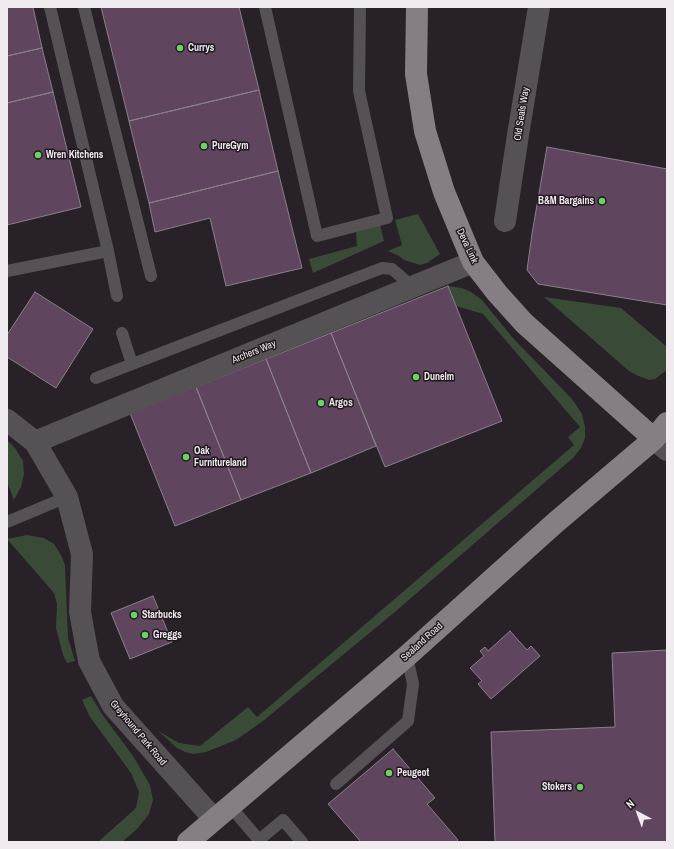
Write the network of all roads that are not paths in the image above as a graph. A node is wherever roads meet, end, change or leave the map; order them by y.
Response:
1 (50, 7) edge
2 (84, 7) edge
3 (265, 7) edge
4 (360, 7) edge
5 (417, 7) edge
6 (540, 7) edge
7 (505, 221) dead end
8 (108, 251) junction
9 (473, 262) junction
10 (7, 271) edge
11 (151, 276) dead end
12 (413, 287) junction
13 (117, 296) dead end
14 (122, 333) dead end
15 (132, 364) junction
16 (96, 378) dead end
17 (7, 420) edge
18 (664, 437) edge
19 (35, 442) junction
20 (67, 497) junction
21 (7, 522) edge
22 (407, 656) junction
23 (336, 784) dead end
24 (222, 813) junction
25 (188, 842) edge
26 (302, 842) edge

1 - 8 lane
2 - 11 lane
3 - 4 lane
5 - 9 main road, Deva Link
6 - 7 street, Old Seals Way
8 - 10 lane
8 - 13 lane
9 - 12 street, Archers Way
9 - 18 main road, Deva Link
12 - 15 lane
12 - 19 street, Archers Way
14 - 15 lane
15 - 16 lane
17 - 19 street, Greyhound Park Road
18 - 22 main road, Sealand Road
19 - 20 street, Greyhound Park Road
20 - 21 lane
20 - 24 street, Greyhound Park Road
22 - 23 lane
22 - 24 main road, Sealand Road
24 - 25 main road, Sealand Road
24 - 26 lane

